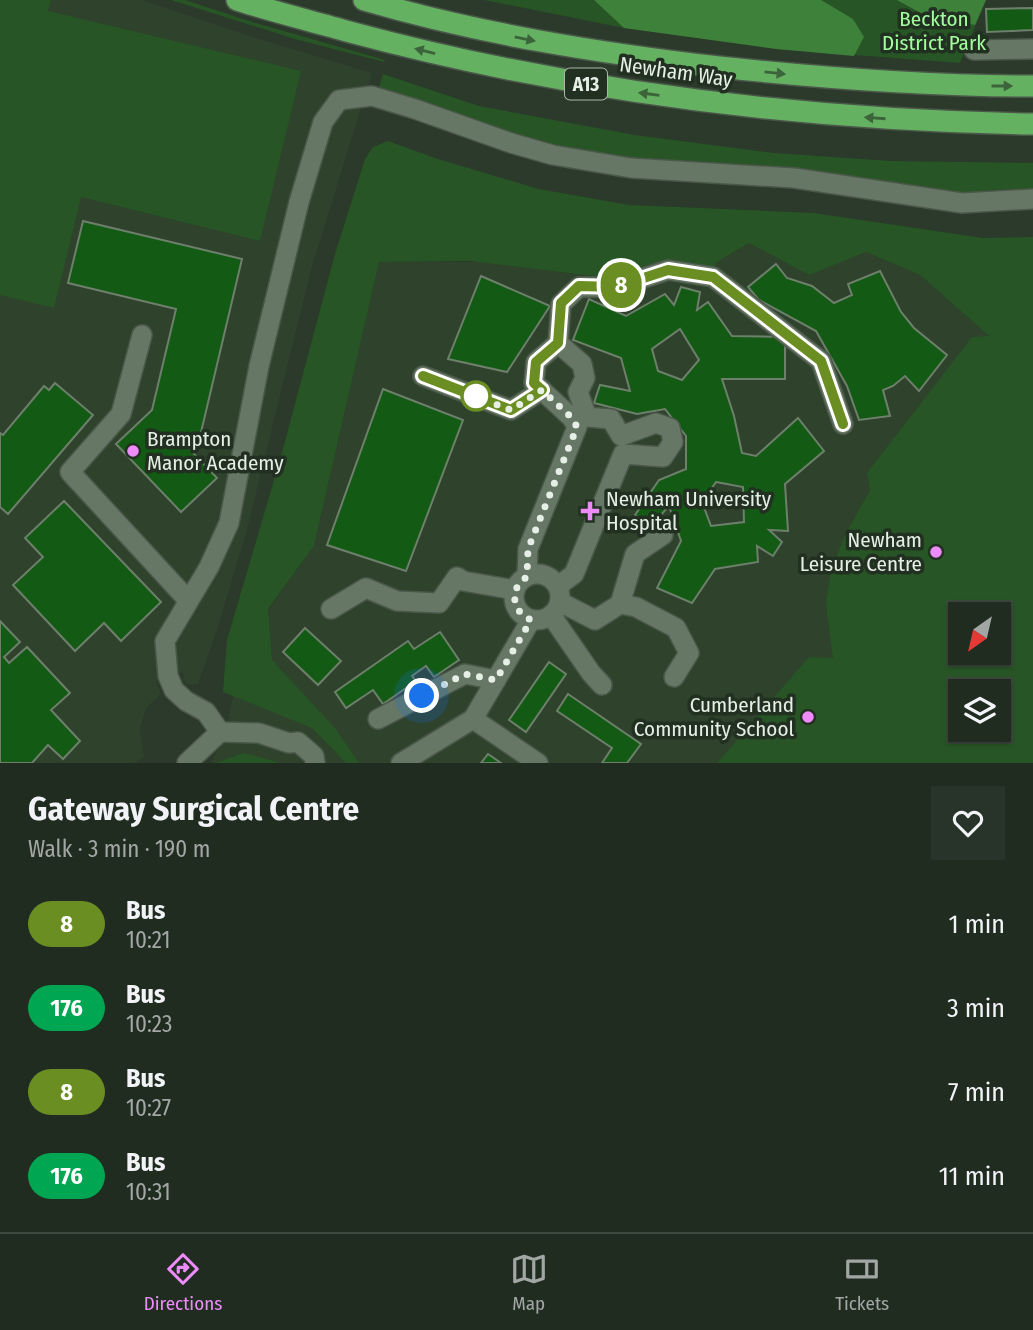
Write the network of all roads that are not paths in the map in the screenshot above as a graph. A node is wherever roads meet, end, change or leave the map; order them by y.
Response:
1 (237, 0) edge
2 (364, 0) edge
3 (1033, 49) edge
4 (974, 50) dead end
5 (1033, 86) edge
6 (1033, 124) edge
7 (1033, 199) edge
8 (142, 335) dead end
9 (558, 343) junction
10 (423, 376) dead end
11 (542, 390) junction
12 (582, 422) junction
13 (843, 424) dead end
14 (663, 535) dead end
15 (521, 583) junction
16 (187, 599) junction
17 (556, 601) junction
18 (620, 604) junction
19 (331, 609) dead end
20 (531, 620) junction
21 (674, 677) dead end
22 (496, 680) junction
23 (602, 685) dead end
24 (378, 719) dead end
25 (473, 719) junction
26 (220, 732) junction
27 (289, 743) junction
28 (187, 763) edge
29 (304, 763) edge
30 (315, 763) edge
31 (401, 763) edge
32 (538, 763) edge

6 -> 1 highway, Newham Way / A13
2 -> 5 highway, Newham Way / A13
3 - 4 street
7 - 16 street
8 - 16 street
9 - 11 street
9 - 12 street
9 - 13 street
10 - 11 street
11 - 12 street
12 - 15 street
12 - 17 street
14 - 18 street
15 - 17 street
15 - 19 street
15 - 20 street
16 - 26 street
17 - 18 street
17 - 20 street
17 - 23 street
18 - 21 street
20 - 22 street
22 - 24 street
22 - 25 street
25 - 31 street
25 - 32 street
26 - 27 street
26 - 28 street
27 - 29 street
27 - 30 street

